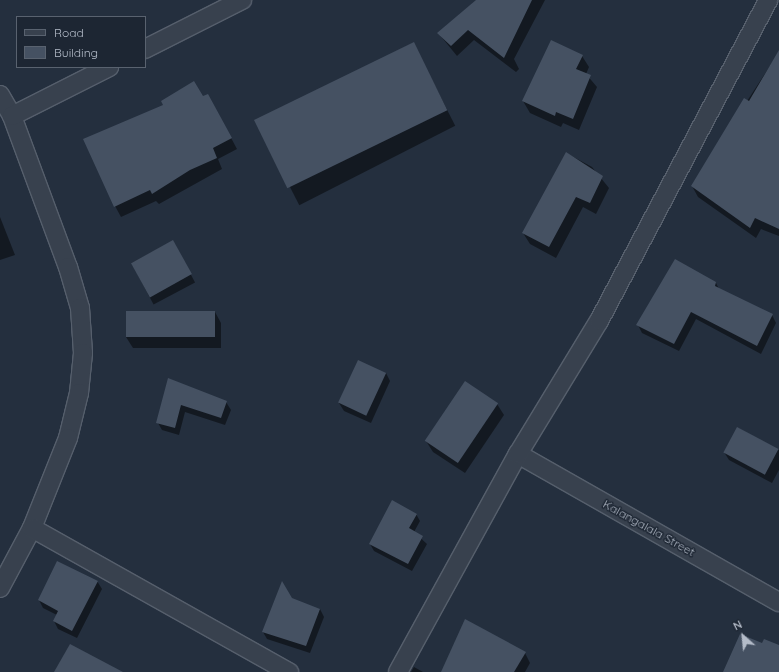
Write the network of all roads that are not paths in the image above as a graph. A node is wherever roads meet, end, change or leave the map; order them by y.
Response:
1 (242, 0) edge
2 (768, 0) edge
3 (146, 48) edge
4 (107, 68) edge
5 (0, 95) edge
6 (12, 116) junction
7 (518, 454) junction
8 (32, 528) junction
9 (0, 588) edge
10 (779, 602) edge
11 (290, 672) edge
12 (398, 672) edge

1 - 3 street
2 - 7 street
4 - 6 street
5 - 6 street
6 - 8 street
7 - 10 street, Kalangalala Street
7 - 12 street
8 - 9 street
8 - 11 street

